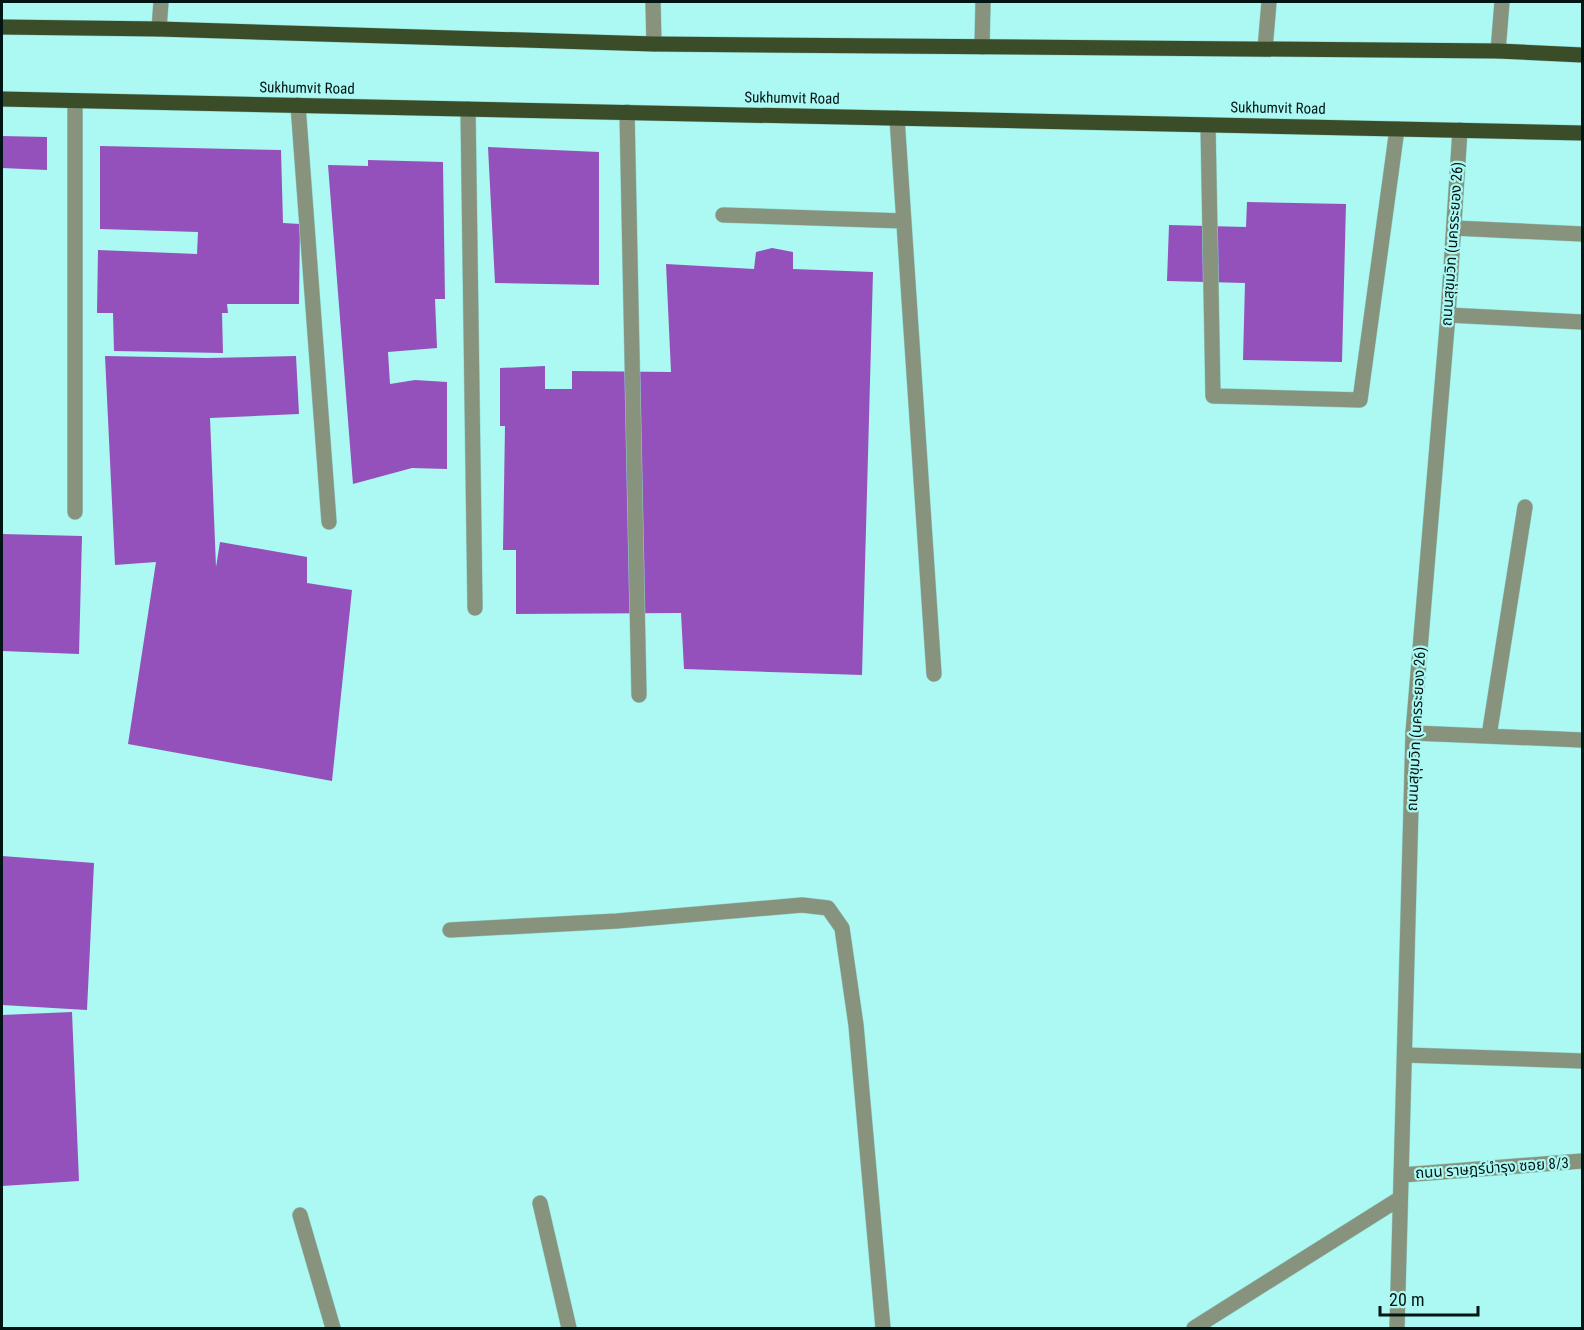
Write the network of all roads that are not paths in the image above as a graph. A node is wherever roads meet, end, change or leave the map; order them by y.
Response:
1 (162, 2) edge
2 (652, 2) edge
3 (983, 2) edge
4 (1269, 2) edge
5 (1502, 2) edge
6 (2, 27) edge
7 (159, 29) junction
8 (654, 44) junction
9 (982, 47) junction
10 (1265, 49) junction
11 (1498, 51) junction
12 (1582, 55) edge
13 (2, 99) edge
14 (75, 100) junction
15 (298, 105) junction
16 (468, 109) junction
17 (627, 112) junction
18 (897, 118) junction
19 (1208, 125) junction
20 (1397, 129) junction
21 (1460, 130) junction
22 (1582, 133) edge
23 (723, 215) dead end
24 (904, 221) junction
25 (1454, 228) junction
26 (1582, 234) edge
27 (1448, 315) junction
28 (1582, 322) edge
29 (1525, 507) dead end
30 (75, 513) dead end
31 (328, 522) dead end
32 (475, 608) dead end
33 (934, 674) dead end
34 (639, 694) dead end
35 (1413, 733) junction
36 (1489, 736) junction
37 (1582, 740) edge
38 (450, 930) dead end
39 (1405, 1055) junction
40 (1582, 1060) edge
41 (1582, 1161) edge
42 (1402, 1175) junction
43 (1399, 1199) junction
44 (540, 1203) dead end
45 (300, 1215) dead end
46 (333, 1329) edge
47 (569, 1329) edge
48 (883, 1329) edge
49 (1194, 1329) edge
50 (1397, 1329) edge

1 - 7 street
2 - 8 street
3 - 9 street
4 - 10 street
5 - 11 street
6 - 7 main road
7 - 8 main road
8 - 9 main road
9 - 10 main road
10 - 11 main road
11 - 12 main road
13 - 14 main road, Sukhumvit Road
14 - 15 main road, Sukhumvit Road
14 - 30 street
15 - 16 main road, Sukhumvit Road
15 - 31 street
16 - 17 main road, Sukhumvit Road
16 - 32 street
17 - 18 main road, Sukhumvit Road
17 - 34 street
18 - 19 main road, Sukhumvit Road
18 - 24 street
19 - 20 main road, Sukhumvit Road
19 - 20 street
20 - 21 main road, Sukhumvit Road
21 - 22 main road, Sukhumvit Road
21 - 25 street, ถนนสุขุมวิท (นครระยอง 26)
23 - 24 street
24 - 33 street
25 - 26 street
25 - 27 street, ถนนสุขุมวิท (นครระยอง 26)
27 - 28 street
27 - 35 street, ถนนสุขุมวิท (นครระยอง 26)
29 - 36 street
35 - 36 street
35 - 39 street, ถนนสุขุมวิท (นครระยอง 26)
36 - 37 street
38 - 48 street
39 - 40 street
39 - 42 street, ถนนสุขุมวิท (นครระยอง 26)
41 - 42 street, ถนน ราษฎร์บำรุง ซอย 8/3
42 - 43 street, ถนนสุขุมวิท (นครระยอง 26)
43 - 49 street
43 - 50 street, ถนนสุขุมวิท (นครระยอง 26)
44 - 47 street
45 - 46 street

